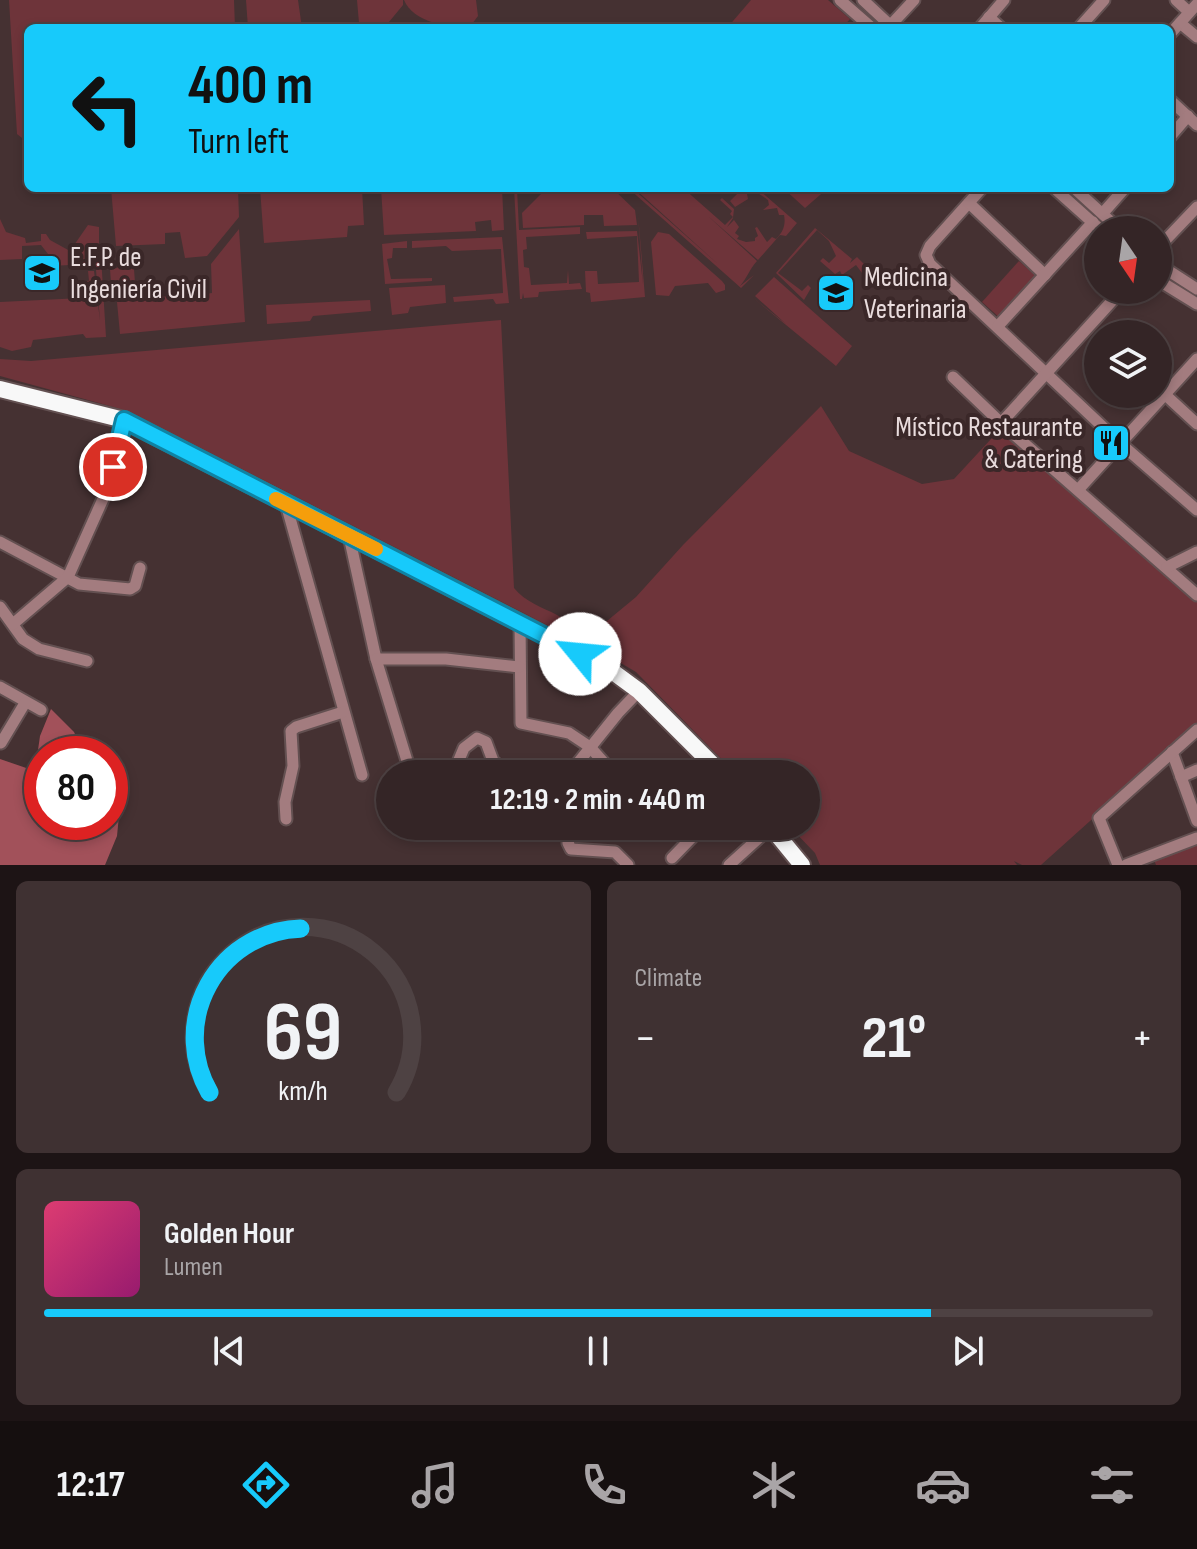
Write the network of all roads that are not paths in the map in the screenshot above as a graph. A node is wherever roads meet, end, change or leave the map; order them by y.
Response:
1 (863, 0) edge
2 (914, 0) edge
3 (1004, 0) edge
4 (1104, 0) edge
5 (1176, 0) edge
6 (844, 1) edge
7 (1193, 8) edge
8 (989, 17) junction
9 (1180, 23) junction
10 (868, 24) edge
11 (888, 24) edge
12 (894, 24) edge
13 (983, 24) edge
14 (997, 24) edge
15 (1083, 24) edge
16 (1174, 30) edge
17 (1197, 37) edge
18 (1174, 104) edge
19 (1192, 121) edge
20 (1174, 134) edge
21 (979, 192) edge
22 (1059, 192) edge
23 (1079, 192) edge
24 (1121, 192) edge
25 (969, 203) junction
26 (1197, 207) edge
27 (1103, 213) junction
28 (1086, 216) edge
29 (1106, 216) edge
30 (1172, 233) edge
31 (1084, 238) edge
32 (1172, 273) edge
33 (1045, 275) junction
34 (1172, 289) edge
35 (1197, 289) edge
36 (1197, 304) edge
37 (998, 326) junction
38 (1084, 341) edge
39 (1197, 359) edge
40 (1048, 374) junction
41 (953, 377) dead end
42 (1172, 381) edge
43 (0, 389) edge
44 (1172, 401) edge
45 (1148, 408) edge
46 (124, 420) junction
47 (1001, 423) junction
48 (1197, 424) edge
49 (1121, 444) junction
50 (1078, 490) junction
51 (286, 504) junction
52 (1197, 510) edge
53 (349, 536) junction
54 (0, 542) edge
55 (1197, 552) edge
56 (1167, 567) junction
57 (140, 568) dead end
58 (68, 577) junction
59 (1197, 595) edge
60 (0, 607) edge
61 (520, 622) junction
62 (13, 624) junction
63 (376, 659) junction
64 (87, 661) dead end
65 (519, 667) junction
66 (0, 687) edge
67 (639, 691) junction
68 (25, 703) junction
69 (41, 710) dead end
70 (343, 712) junction
71 (1197, 730) edge
72 (1, 743) edge
73 (590, 747) junction
74 (1172, 752) junction
75 (407, 760) edge
76 (459, 760) edge
77 (493, 760) edge
78 (580, 760) edge
79 (600, 760) edge
80 (708, 760) edge
81 (1197, 770) edge
82 (362, 775) dead end
83 (1181, 777) junction
84 (286, 819) dead end
85 (1197, 821) edge
86 (1197, 838) edge
87 (569, 840) edge
88 (689, 840) edge
89 (755, 840) edge
90 (781, 840) edge
91 (672, 858) dead end
92 (798, 863) edge
93 (628, 865) edge
94 (729, 865) edge
95 (1118, 865) edge
96 (1126, 865) edge

1 - 11 street
2 - 12 street
3 - 8 street
4 - 15 street
5 - 7 street
6 - 10 street
7 - 9 street
8 - 13 street
8 - 14 street
9 - 16 street
9 - 17 street
18 - 19 street
19 - 20 street
21 - 25 street
22 - 28 street
23 - 27 street
24 - 27 street
25 - 33 street
25 - 37 street
26 - 30 street
27 - 29 street
31 - 33 street
32 - 35 street
33 - 37 street
34 - 36 street
37 - 40 street
38 - 40 street
39 - 42 street
40 - 47 street
40 - 49 street
41 - 47 street
43 - 46 highway
44 - 48 street
45 - 49 street
46 - 51 highway
46 - 58 street
47 - 50 street
49 - 50 street
49 - 52 street
50 - 56 street
51 - 53 highway
51 - 70 street
53 - 61 highway
53 - 63 street
54 - 58 street
55 - 56 street
56 - 59 street
57 - 58 street
58 - 62 street
60 - 62 street
61 - 65 street
61 - 67 highway
62 - 64 street
63 - 65 street
63 - 75 street
65 - 73 street
66 - 68 street
67 - 73 street
67 - 80 highway
68 - 69 street
68 - 72 street
70 - 82 street
70 - 84 street
71 - 74 street
73 - 78 street
73 - 79 street
74 - 83 street
74 - 95 street
76 - 77 street
81 - 83 street
83 - 85 street
86 - 96 street
87 - 93 street
88 - 91 street
89 - 94 street
90 - 92 highway

